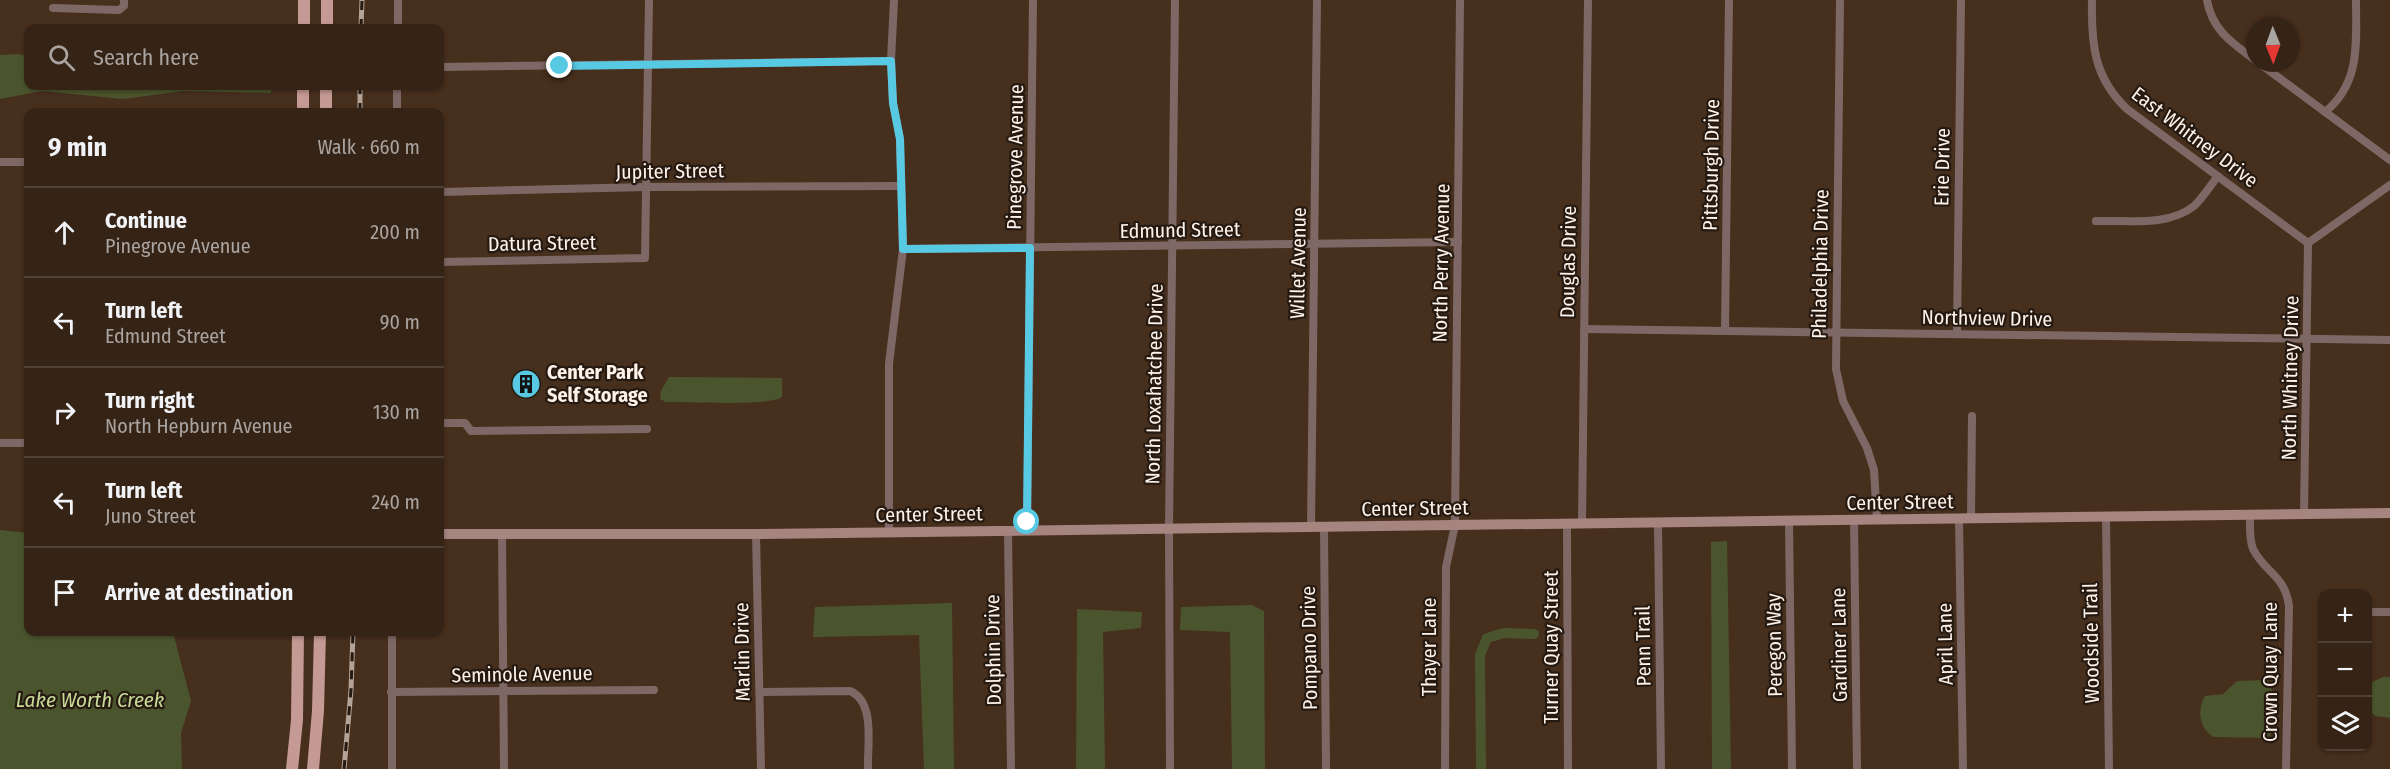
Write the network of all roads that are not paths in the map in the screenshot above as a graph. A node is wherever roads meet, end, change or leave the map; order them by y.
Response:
1 (124, 0) edge
2 (304, 0) edge
3 (327, 0) edge
4 (398, 0) edge
5 (649, 0) edge
6 (894, 0) edge
7 (1033, 0) edge
8 (1175, 0) edge
9 (1317, 0) edge
10 (1460, 0) edge
11 (1588, 0) edge
12 (1729, 0) edge
13 (1840, 0) edge
14 (1961, 0) edge
15 (2092, 0) edge
16 (2207, 0) edge
17 (2356, 0) edge
18 (53, 8) dead end
19 (304, 24) edge
20 (327, 24) edge
21 (398, 24) edge
22 (2246, 53) edge
23 (891, 61) junction
24 (648, 64) junction
25 (444, 67) edge
26 (2271, 72) edge
27 (303, 90) edge
28 (326, 90) edge
29 (397, 90) edge
30 (303, 108) edge
31 (326, 108) edge
32 (397, 108) edge
33 (2325, 112) junction
34 (2390, 160) edge
35 (0, 162) edge
36 (24, 162) edge
37 (2218, 176) junction
38 (2390, 185) edge
39 (901, 186) junction
40 (646, 187) junction
41 (444, 192) edge
42 (2096, 221) dead end
43 (1458, 242) junction
44 (2308, 243) junction
45 (1315, 244) junction
46 (1173, 246) junction
47 (1030, 248) junction
48 (903, 249) junction
49 (444, 262) edge
50 (1584, 329) junction
51 (1725, 331) junction
52 (1836, 333) junction
53 (1957, 334) junction
54 (2307, 339) junction
55 (2390, 340) edge
56 (1972, 416) dead end
57 (444, 423) edge
58 (647, 429) dead end
59 (0, 443) edge
60 (24, 443) edge
61 (2390, 513) edge
62 (2304, 514) junction
63 (2250, 515) junction
64 (2106, 517) junction
65 (1959, 519) junction
66 (1971, 519) junction
67 (1854, 520) junction
68 (1877, 520) junction
69 (1789, 521) junction
70 (1658, 523) junction
71 (1567, 524) junction
72 (1582, 524) junction
73 (1455, 525) junction
74 (1311, 527) junction
75 (1324, 527) junction
76 (1169, 529) junction
77 (1008, 531) junction
78 (1027, 531) junction
79 (889, 533) junction
80 (444, 534) edge
81 (502, 534) junction
82 (756, 534) junction
83 (2373, 612) dead end
84 (2390, 612) edge
85 (298, 636) edge
86 (320, 636) edge
87 (392, 636) edge
88 (502, 690) junction
89 (654, 690) dead end
90 (392, 692) junction
91 (760, 692) junction
92 (292, 769) edge
93 (313, 769) edge
94 (392, 769) edge
95 (504, 769) edge
96 (762, 769) edge
97 (868, 769) edge
98 (1011, 769) edge
99 (1170, 769) edge
100 (1326, 769) edge
101 (1445, 769) edge
102 (1568, 769) edge
103 (1661, 769) edge
104 (1792, 769) edge
105 (1857, 769) edge
106 (1963, 769) edge
107 (2109, 769) edge
108 (2286, 769) edge

1 - 18 street
2 - 19 main road
3 - 20 main road
4 - 21 street
5 - 24 street
6 - 23 street
7 - 47 street, Pinegrove Avenue
8 - 46 street, North Loxahatchee Drive
9 - 45 street, Willet Avenue
10 - 43 street, North Perry Avenue
11 - 50 street, Douglas Drive
12 - 51 street, Pittsburgh Drive
13 - 52 street, Philadelphia Drive
14 - 53 street, Erie Drive
15 - 37 street, East Whitney Drive
16 - 22 street
17 - 33 street
23 - 24 street
23 - 39 street
24 - 25 street
24 - 40 street
26 - 33 street
27 - 30 main road
28 - 31 main road
29 - 32 street
33 - 34 street
35 - 36 street
37 - 42 street
37 - 44 street, East Whitney Drive
38 - 44 street
39 - 40 street, Jupiter Street
39 - 48 street
40 - 41 street, Jupiter Street
40 - 49 street, Datura Street
43 - 45 street, Edmund Street
43 - 73 street, North Perry Avenue
44 - 54 street, North Whitney Drive
45 - 46 street, Edmund Street
45 - 74 street, Willet Avenue
46 - 47 street, Edmund Street
46 - 76 street, North Loxahatchee Drive
47 - 48 street, Edmund Street
47 - 78 street, Pinegrove Avenue
48 - 79 street
50 - 51 street, Northview Drive
50 - 72 street, Douglas Drive
51 - 52 street, Northview Drive
52 - 53 street, Northview Drive
52 - 68 street, Philadelphia Drive
53 - 54 street, Northview Drive
54 - 55 street, Northview Drive
54 - 62 street, North Whitney Drive
56 - 66 street
57 - 58 street
59 - 60 street
61 - 62 street, Center Street
62 - 63 street, Center Street
63 - 64 street, Center Street
63 - 108 street, Crown Quay Lane
64 - 66 street, Center Street
64 - 107 street, Woodside Trail
65 - 66 street, Center Street
65 - 68 street, Center Street
65 - 106 street, April Lane
67 - 68 street, Center Street
67 - 69 street, Center Street
67 - 105 street, Gardiner Lane
69 - 70 street, Center Street
69 - 104 street, Peregon Way
70 - 72 street, Center Street
70 - 103 street, Penn Trail
71 - 72 street, Center Street
71 - 73 street, Center Street
71 - 102 street, Turner Quay Street
73 - 75 street, Center Street
73 - 101 street, Thayer Lane
74 - 75 street, Center Street
74 - 76 street, Center Street
75 - 100 street, Pompano Drive
76 - 78 street, Center Street
76 - 99 street, North Loxahatchee Drive
77 - 78 street, Center Street
77 - 79 street, Center Street
77 - 98 street, Dolphin Drive
79 - 82 street, Center Street
80 - 81 street, Center Street
81 - 82 street, Center Street
81 - 88 street
82 - 91 street, Marlin Drive
83 - 84 street
85 - 92 main road
86 - 93 main road
87 - 90 street
88 - 89 street, Seminole Avenue
88 - 90 street, Seminole Avenue
88 - 95 street
90 - 94 street
91 - 96 street, Marlin Drive
91 - 97 street

